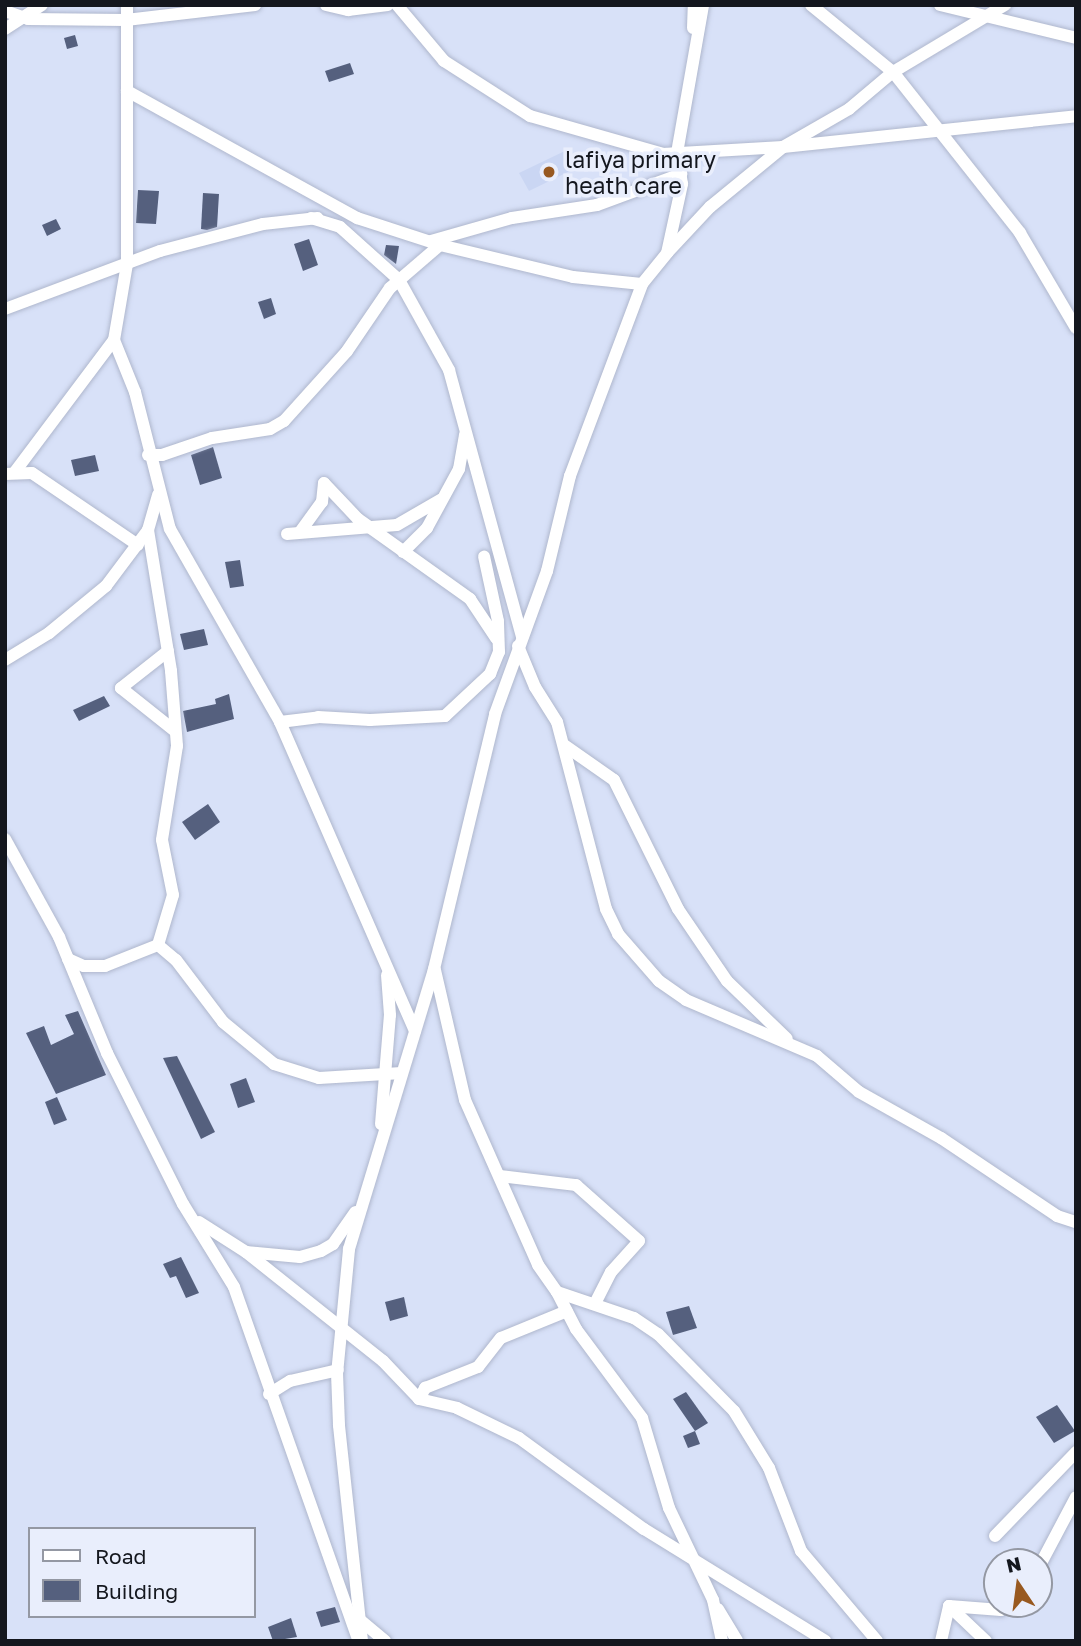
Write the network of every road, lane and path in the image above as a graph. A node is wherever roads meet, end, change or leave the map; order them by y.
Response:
1 (42, 5) edge
2 (127, 5) edge
3 (255, 5) edge
4 (326, 5) edge
5 (388, 5) edge
6 (397, 5) edge
7 (694, 5) edge
8 (704, 5) edge
9 (811, 5) edge
10 (940, 5) edge
11 (1005, 5) edge
12 (5, 12) edge
13 (983, 17) junction
14 (28, 19) junction
15 (127, 20) junction
16 (5, 29) edge
17 (1076, 38) edge
18 (693, 63) junction
19 (893, 72) junction
20 (127, 91) junction
21 (1076, 116) edge
22 (939, 131) junction
23 (783, 147) junction
24 (677, 153) junction
25 (681, 174) junction
26 (311, 218) junction
27 (357, 218) junction
28 (435, 243) junction
29 (667, 253) junction
30 (127, 264) junction
31 (399, 280) junction
32 (642, 284) junction
33 (5, 309) edge
34 (1076, 328) edge
35 (114, 340) junction
36 (466, 431) junction
37 (148, 455) junction
38 (10, 473) edge
39 (158, 494) junction
40 (440, 500) junction
41 (369, 527) junction
42 (148, 530) junction
43 (300, 532) junction
44 (287, 534) dead end
45 (138, 545) junction
46 (403, 552) junction
47 (484, 556) dead end
48 (520, 641) junction
49 (168, 651) junction
50 (499, 652) junction
51 (5, 660) edge
52 (280, 722) junction
53 (175, 731) junction
54 (563, 743) junction
55 (5, 839) edge
56 (158, 945) junction
57 (381, 951) junction
58 (68, 959) junction
59 (434, 969) junction
60 (415, 1031) junction
61 (793, 1044) junction
62 (402, 1073) junction
63 (383, 1076) junction
64 (380, 1138) junction
65 (500, 1176) junction
66 (361, 1202) junction
67 (195, 1219) junction
68 (1076, 1222) edge
69 (246, 1252) junction
70 (557, 1292) junction
71 (595, 1303) junction
72 (567, 1311) junction
73 (342, 1332) junction
74 (338, 1370) junction
75 (269, 1394) junction
76 (419, 1399) junction
77 (1076, 1452) edge
78 (1076, 1497) edge
79 (995, 1536) dead end
80 (1049, 1548) edge
81 (690, 1559) junction
82 (713, 1600) junction
83 (949, 1606) junction
84 (983, 1609) edge
85 (359, 1619) junction
86 (360, 1641) edge
87 (385, 1641) edge
88 (722, 1641) edge
89 (737, 1641) edge
90 (825, 1641) edge
91 (877, 1641) edge
92 (941, 1641) edge
93 (986, 1641) edge

1 - 14 street
2 - 15 street
3 - 15 street
4 - 5 street
6 - 24 street
7 - 18 street
8 - 18 street
9 - 19 street
10 - 13 street
11 - 13 street
12 - 14 street
13 - 17 street
13 - 19 street
14 - 15 street
14 - 16 street
15 - 20 street
18 - 24 street
19 - 22 street
19 - 23 street
20 - 27 street
20 - 30 street
21 - 22 street
22 - 23 street
22 - 34 street
23 - 24 street
23 - 29 street
24 - 25 street
25 - 28 street
25 - 29 street
26 - 27 street
26 - 30 street
26 - 31 street
27 - 28 street
28 - 31 street
28 - 32 street
29 - 32 street
30 - 33 street
30 - 35 street
31 - 36 street
31 - 37 street
32 - 48 street
35 - 37 street
35 - 38 street
36 - 40 street
36 - 48 street
37 - 39 street
38 - 45 street
39 - 42 street
39 - 52 street
40 - 41 street
40 - 46 street
41 - 43 street
41 - 43 street
41 - 46 street
42 - 45 street
42 - 49 street
43 - 44 street
45 - 51 street
46 - 50 street
47 - 50 street
48 - 54 street
48 - 59 street
49 - 53 street
49 - 53 street
50 - 52 street
52 - 57 street
53 - 56 street
54 - 61 street
54 - 61 street
55 - 58 street
56 - 58 street
56 - 63 street
57 - 60 street
57 - 63 street
58 - 67 street
59 - 60 street
59 - 65 street
60 - 62 street
61 - 68 street
62 - 63 street
62 - 64 street
63 - 64 street
64 - 66 street
65 - 70 street
65 - 71 street
66 - 69 street
66 - 73 street
67 - 69 street
67 - 75 street
69 - 73 street
70 - 71 street
70 - 72 street
71 - 91 street
72 - 76 street
72 - 81 street
73 - 74 street
73 - 76 street
74 - 75 street
74 - 85 street
75 - 86 street
76 - 81 street
77 - 79 street
78 - 80 street
81 - 82 street
81 - 90 street
82 - 88 street
82 - 89 street
83 - 84 street
83 - 92 street
83 - 93 street
85 - 86 street
85 - 87 street

